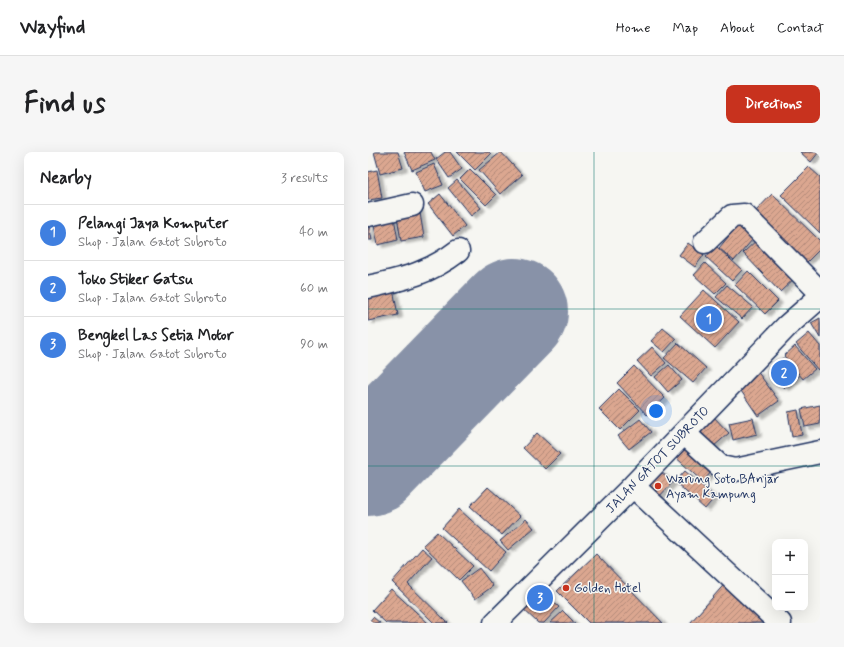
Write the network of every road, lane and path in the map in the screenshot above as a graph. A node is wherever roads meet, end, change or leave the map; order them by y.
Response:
1 (412, 205) dead end
2 (368, 215) edge
3 (705, 242) dead end
4 (458, 251) dead end
5 (368, 288) edge
6 (820, 292) edge
7 (820, 297) edge
8 (684, 434) junction
9 (820, 452) edge
10 (633, 486) junction
11 (495, 623) edge
12 (780, 623) edge

1 - 2 street
3 - 6 street
4 - 5 street
7 - 8 street, JALAN GATOT SUBROTO
8 - 9 street
8 - 10 street, JALAN GATOT SUBROTO
10 - 11 street, JALAN GATOT SUBROTO
10 - 12 street

